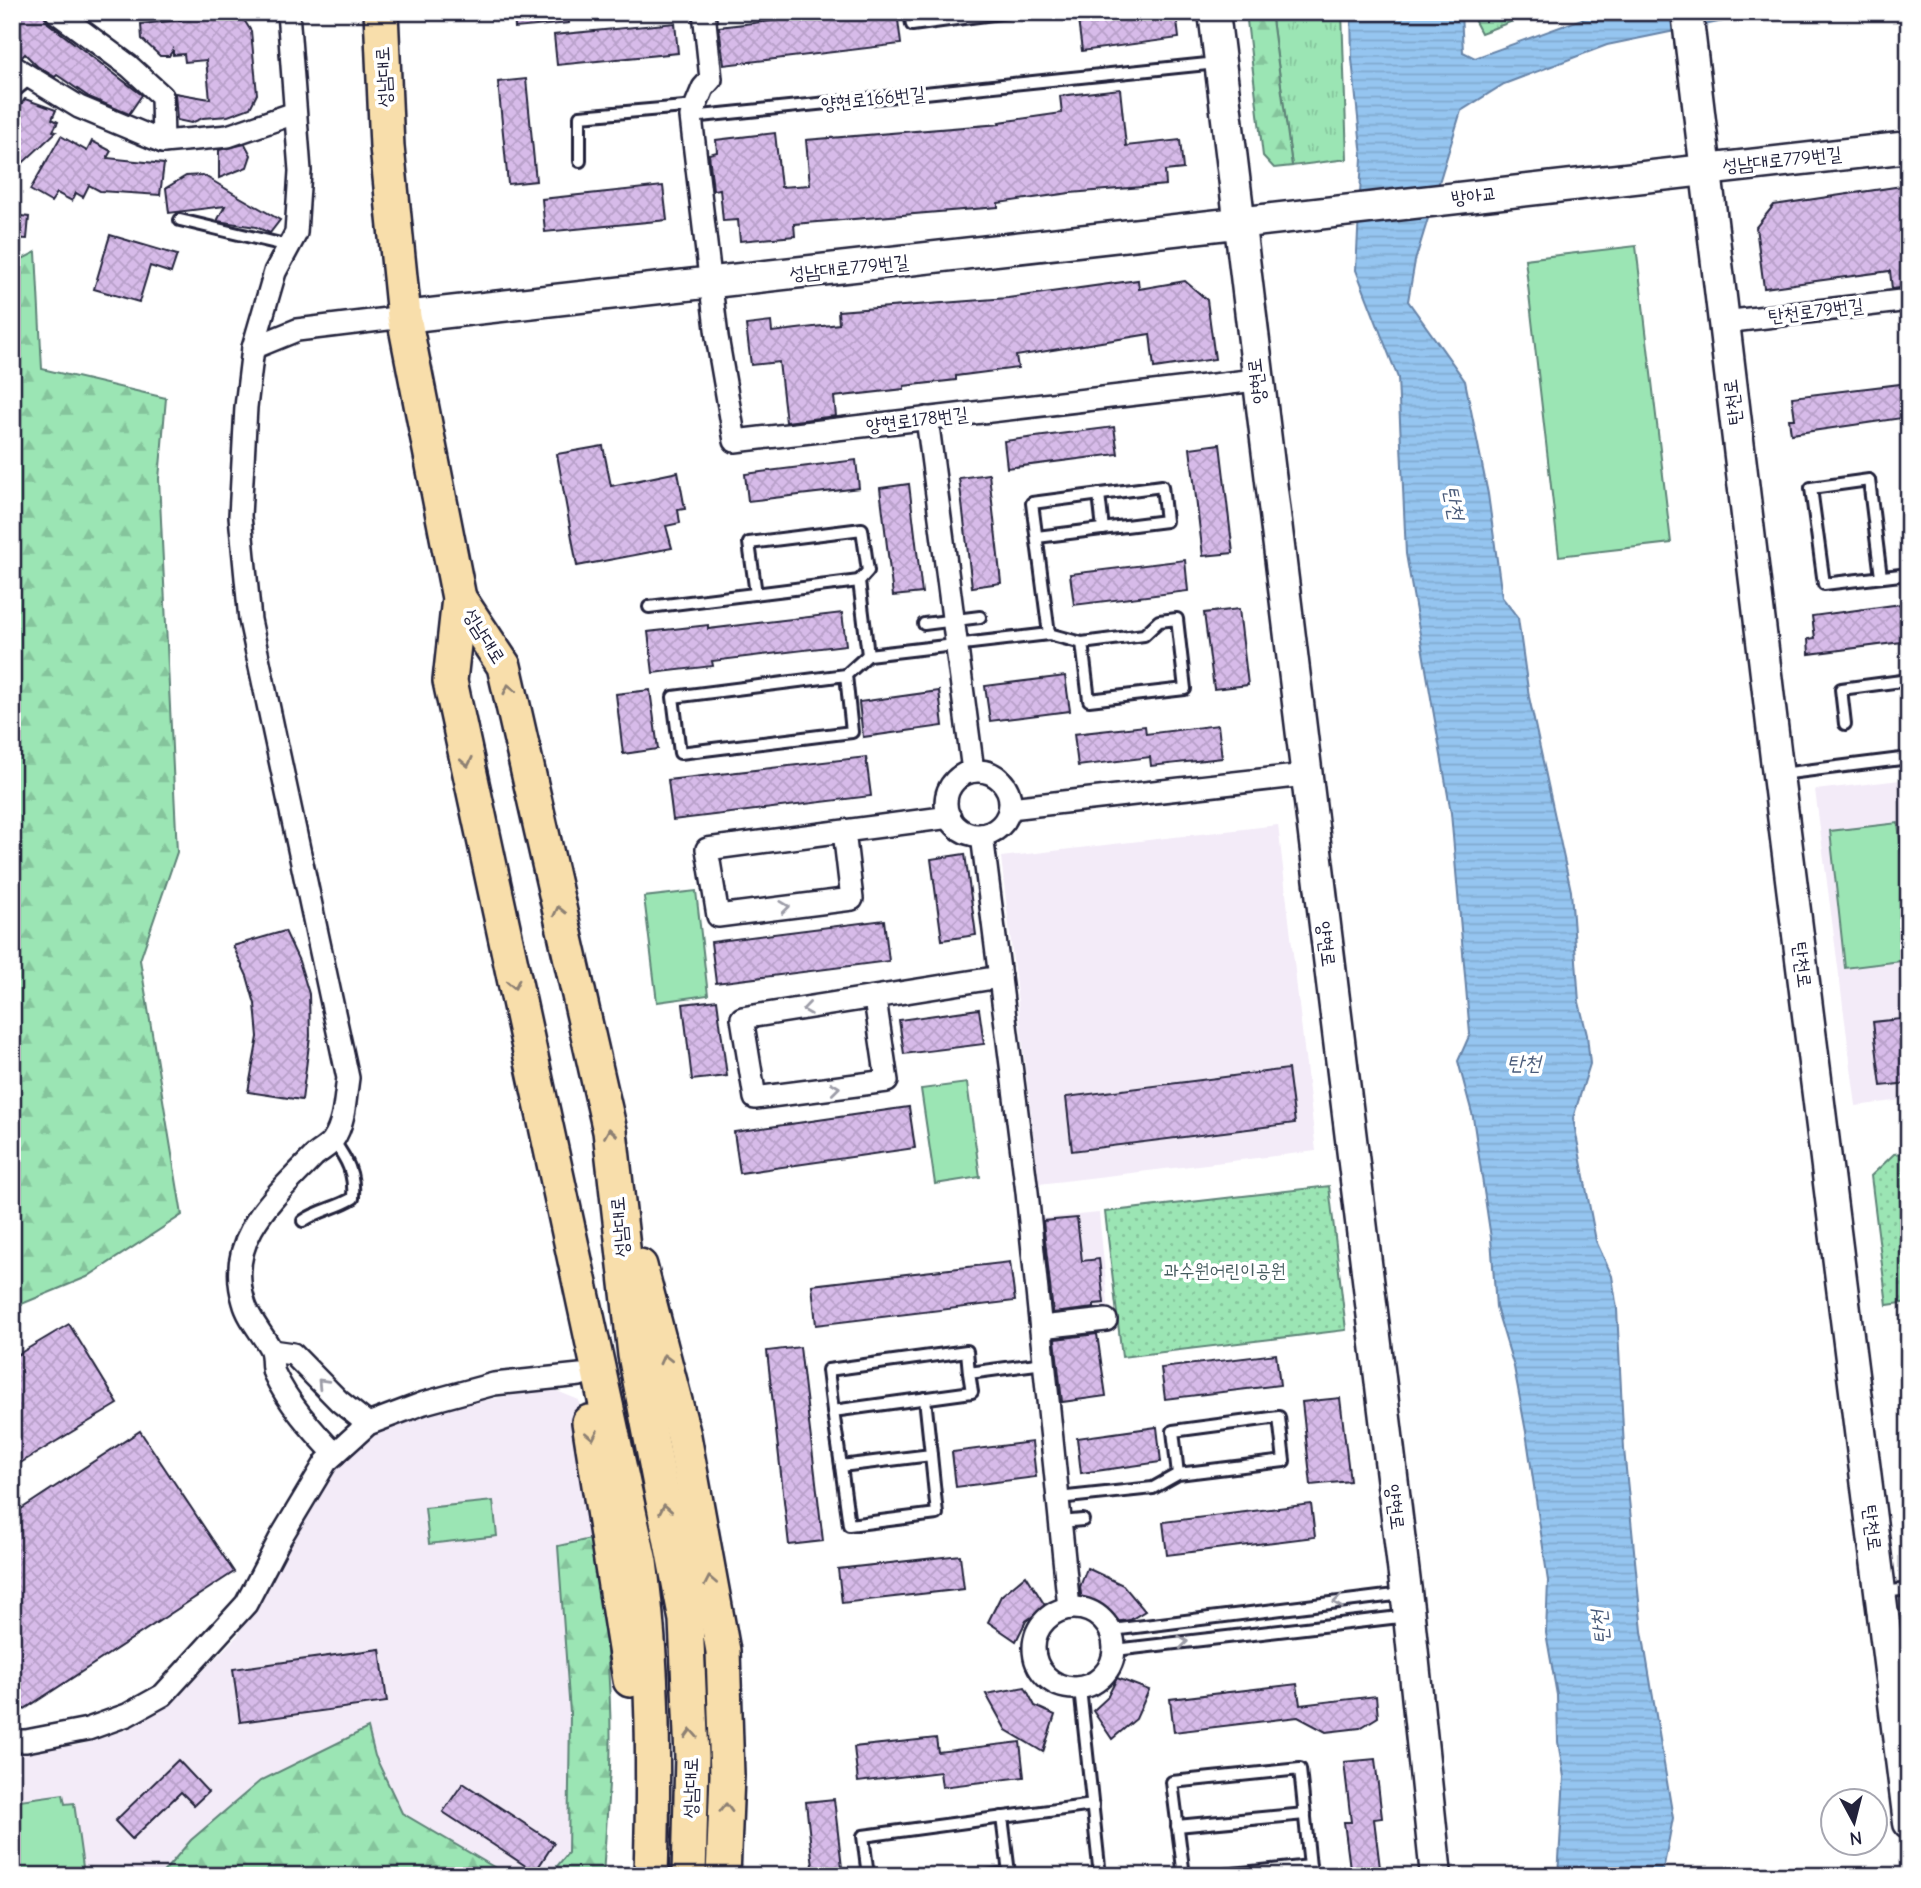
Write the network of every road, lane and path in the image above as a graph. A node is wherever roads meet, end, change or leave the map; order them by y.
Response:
1 (56, 12) edge
2 (288, 12) edge
3 (381, 12) edge
4 (704, 12) edge
5 (910, 12) edge
6 (1008, 12) edge
7 (1214, 12) edge
8 (1687, 12) edge
9 (1221, 63) junction
10 (12, 66) edge
11 (32, 77) junction
12 (12, 93) edge
13 (693, 111) junction
14 (295, 113) junction
15 (163, 142) junction
16 (1909, 147) edge
17 (580, 161) dead end
18 (1705, 168) junction
19 (1655, 175) joint
20 (1293, 217) joint
21 (180, 220) dead end
22 (1238, 225) junction
23 (289, 246) junction
24 (712, 283) junction
25 (1909, 300) edge
26 (404, 317) junction
27 (1724, 322) junction
28 (253, 348) junction
29 (1256, 380) junction
30 (927, 418) junction
31 (1099, 494) junction
32 (1103, 528) junction
33 (1037, 537) junction
34 (1906, 560) dead end
35 (1908, 574) edge
36 (1881, 577) junction
37 (859, 581) junction
38 (755, 594) junction
39 (459, 598) junction
40 (649, 607) dead end
41 (980, 617) dead end
42 (953, 621) junction
43 (924, 624) dead end
44 (1049, 634) junction
45 (1082, 643) junction
46 (956, 644) junction
47 (868, 655) junction
48 (846, 675) junction
49 (1909, 680) edge
50 (1845, 724) dead end
51 (1909, 758) edge
52 (973, 771) junction
53 (1305, 775) junction
54 (1778, 775) junction
55 (1010, 808) junction
56 (950, 817) junction
57 (844, 831) junction
58 (982, 835) junction
59 (1000, 977) junction
60 (875, 999) junction
61 (333, 1140) junction
62 (555, 1177) junction
63 (618, 1200) junction
64 (303, 1221) dead end
65 (1106, 1320) dead end
66 (1041, 1327) junction
67 (272, 1351) junction
68 (1044, 1363) junction
69 (969, 1373) junction
70 (579, 1375) junction
71 (925, 1398) junction
72 (833, 1411) junction
73 (368, 1424) junction
74 (335, 1454) junction
75 (931, 1455) junction
76 (841, 1466) junction
77 (1178, 1474) junction
78 (1058, 1498) junction
79 (1083, 1520) dead end
80 (1060, 1522) junction
81 (1894, 1591) edge
82 (1407, 1605) junction
83 (1069, 1608) junction
84 (1227, 1616) junction
85 (1230, 1636) junction
86 (1114, 1640) junction
87 (1080, 1688) junction
88 (12, 1741) edge
89 (1093, 1805) junction
90 (1305, 1814) junction
91 (1002, 1817) junction
92 (1909, 1823) edge
93 (1177, 1826) junction
94 (1310, 1871) edge
95 (631, 1876) edge
96 (651, 1876) edge
97 (689, 1876) edge
98 (723, 1876) edge
99 (868, 1876) edge
100 (986, 1876) edge
101 (1100, 1876) edge
102 (1184, 1876) edge
103 (1213, 1876) edge
104 (1436, 1876) edge

1 - 15 street
2 - 14 street
3 - 26 main road, 성남대로
4 - 13 street
5 - 6 lane
7 - 9 main road, 양현로
8 - 18 main road, 탄천로
9 - 13 lane, 양현로166번길
9 - 22 main road, 양현로
10 - 11 street
11 - 12 lane
11 - 15 street
13 - 17 lane, 양현로166번길
13 - 24 street
14 - 15 street
14 - 23 street
16 - 18 main road, 성남대로779번길
18 - 19 main road, 성남대로779번길
18 - 27 main road, 탄천로
19 - 20 main road, 방아교
20 - 22 main road, 성남대로779번길
21 - 23 lane
22 - 24 main road, 성남대로779번길
22 - 29 main road, 양현로
23 - 28 street
24 - 26 main road, 성남대로779번길
24 - 30 street, 양현로178번길
25 - 27 street, 탄천로79번길
26 - 28 street
26 - 39 main road, 성남대로
27 - 54 main road, 탄천로
28 - 61 street
29 - 30 street, 양현로178번길
29 - 53 main road, 양현로
30 - 42 street
31 - 32 lane
31 - 32 lane
31 - 33 lane
32 - 33 lane
33 - 44 lane
34 - 35 lane
35 - 36 lane
36 - 36 lane
37 - 38 lane
37 - 38 lane
37 - 47 lane
38 - 40 lane
39 -> 62 main road, 성남대로
63 -> 39 main road, 성남대로
41 - 42 lane
42 - 43 lane
42 - 46 street
44 - 45 lane
44 - 46 lane
45 - 45 lane
46 - 47 lane
46 - 52 street
47 - 48 lane
48 - 48 lane
49 - 50 lane
51 - 54 lane
52 - 55 street
52 - 56 street
53 - 55 street
53 - 82 main road, 양현로
54 - 81 main road, 탄천로
55 - 58 street
56 - 57 street
56 - 58 street
57 -> 57 street
58 - 59 street
59 - 60 street
59 - 66 street
60 -> 60 street
61 - 64 lane
61 - 67 street
62 - 70 main road
62 - 96 main road, 성남대로
97 -> 63 main road, 성남대로
98 -> 63 main road
65 - 66 street
66 - 68 street
73 -> 67 street
67 - 74 street
68 - 69 lane
68 - 78 street
69 - 71 lane
69 - 72 lane
70 - 73 street
70 -> 95 main road
71 - 72 lane
71 - 75 lane
72 - 76 lane
73 - 74 street
74 - 88 street
75 - 76 lane
75 - 76 lane
77 - 77 lane
77 - 78 lane
78 - 80 street
79 - 80 lane
80 - 83 street
81 - 92 main road, 탄천로
82 -> 84 lane
82 - 85 lane
82 - 104 main road, 양현로
83 - 86 street
83 - 87 street
84 - 85 lane
84 - 86 lane
86 -> 85 lane
86 - 87 street
87 - 89 lane
89 - 91 lane
89 - 101 lane
90 - 93 lane
90 - 93 lane
90 - 94 lane
91 - 99 lane
91 - 100 lane
93 - 102 lane
94 - 103 lane

